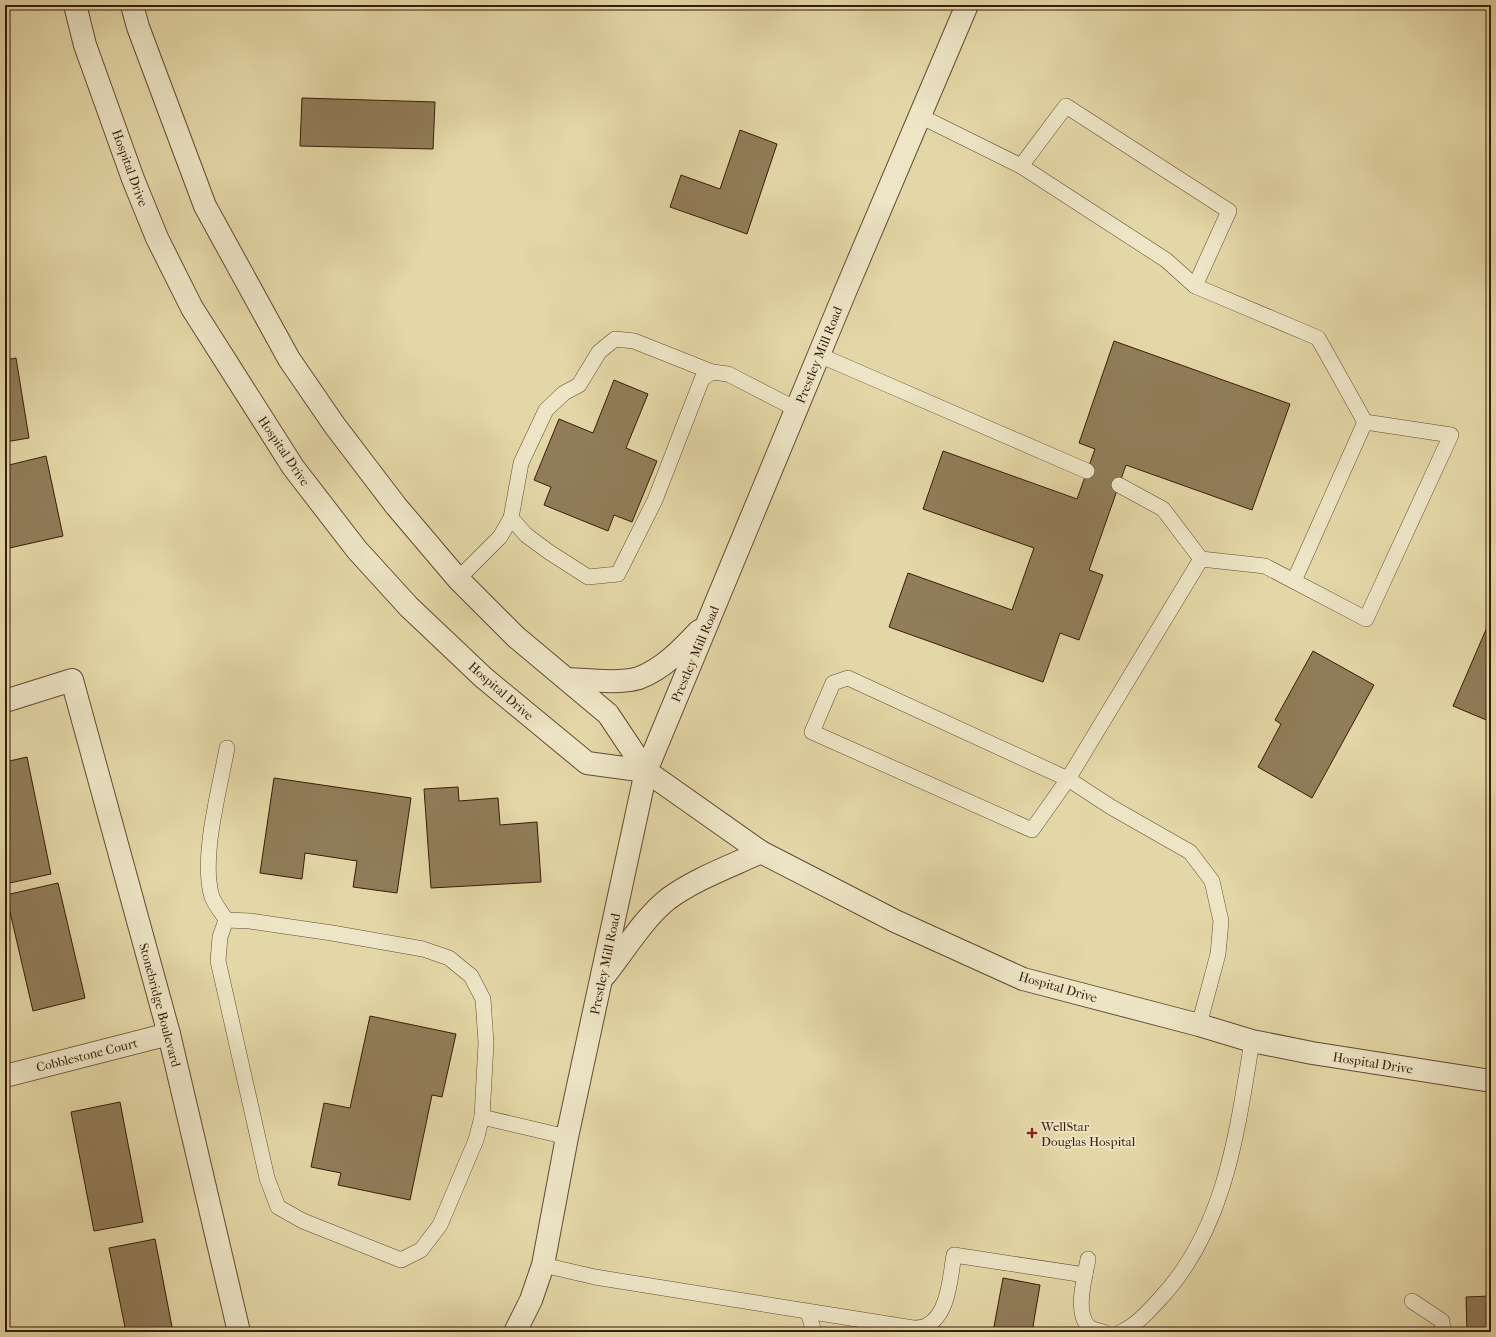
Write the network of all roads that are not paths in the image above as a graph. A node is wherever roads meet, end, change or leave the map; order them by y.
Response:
1 (75, 5) edge
2 (132, 5) edge
3 (967, 5) edge
4 (920, 116) junction
5 (1021, 166) junction
6 (1195, 286) junction
7 (819, 355) junction
8 (712, 372) junction
9 (796, 409) junction
10 (1365, 422) junction
11 (1087, 471) dead end
12 (1119, 485) dead end
13 (511, 518) junction
14 (1201, 558) junction
15 (458, 579) junction
16 (1294, 581) junction
17 (709, 619) junction
18 (567, 679) junction
19 (5, 701) edge
20 (227, 748) dead end
21 (646, 771) junction
22 (1068, 779) junction
23 (761, 852) junction
24 (227, 921) junction
25 (601, 981) junction
26 (1199, 1025) junction
27 (169, 1034) junction
28 (1252, 1041) junction
29 (5, 1076) edge
30 (1491, 1081) edge
31 (482, 1117) junction
32 (567, 1137) junction
33 (1088, 1259) dead end
34 (543, 1265) junction
35 (1085, 1275) junction
36 (1412, 1301) dead end
37 (808, 1312) junction
38 (889, 1329) edge
39 (1127, 1331) edge
40 (239, 1332) edge
41 (515, 1332) edge
42 (814, 1332) edge
43 (1104, 1332) edge
44 (1443, 1332) edge

1 - 21 street, Hospital Drive
2 - 15 street, Hospital Drive
3 - 4 street, Prestley Mill Road
4 - 5 lane
4 - 7 street, Prestley Mill Road
5 - 6 lane
5 - 6 lane
6 - 10 lane
7 - 9 street, Prestley Mill Road
7 - 11 lane
8 - 9 lane
8 - 13 lane
8 - 13 lane
9 - 17 street, Prestley Mill Road
10 - 16 lane
10 - 16 lane
12 - 14 lane
13 - 15 lane
14 - 16 lane
14 - 22 lane
15 - 18 street, Hospital Drive
17 - 18 street
17 - 21 street, Prestley Mill Road
18 - 21 street, Hospital Drive
19 - 27 street, Stonebridge Boulevard
20 - 24 lane
21 - 23 street, Hospital Drive
21 - 25 street, Prestley Mill Road
22 - 22 lane
22 - 26 lane
23 - 25 street
23 - 26 street, Hospital Drive
24 - 31 lane
24 - 31 lane
25 - 32 street, Prestley Mill Road
26 - 28 street, Hospital Drive
27 - 29 street, Cobblestone Court
27 - 40 street, Stonebridge Boulevard
28 - 30 street, Hospital Drive
28 - 39 lane
31 - 32 lane
32 - 34 street, Prestley Mill Road
33 - 35 lane
34 - 37 lane
34 - 41 street, Prestley Mill Road
35 - 38 lane
35 - 43 lane
36 - 44 lane
37 - 38 lane
37 - 42 lane

